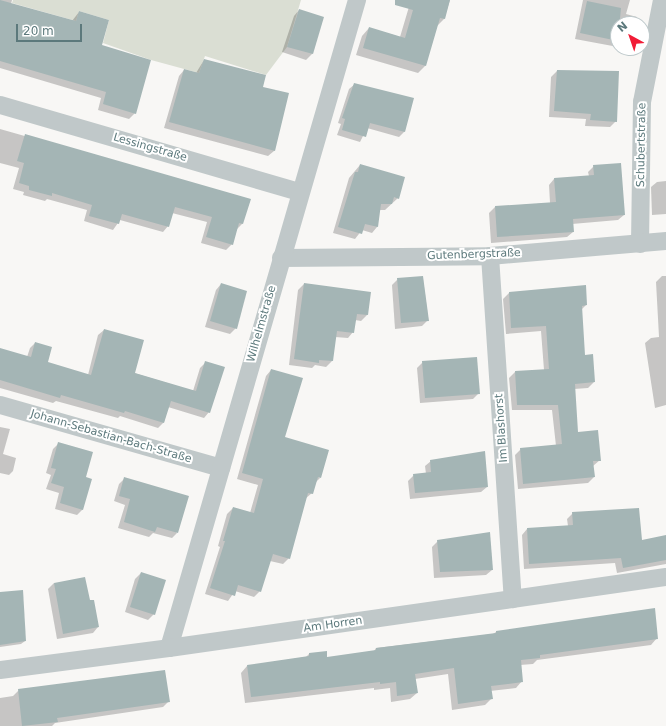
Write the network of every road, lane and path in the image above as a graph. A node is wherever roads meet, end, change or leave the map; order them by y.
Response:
1 (356, 0) edge
2 (662, 0) edge
3 (0, 104) edge
4 (300, 192) junction
5 (666, 241) edge
6 (640, 244) junction
7 (490, 256) junction
8 (281, 258) junction
9 (0, 406) edge
10 (221, 468) junction
11 (666, 577) edge
12 (513, 599) junction
13 (169, 648) junction
14 (0, 670) edge

1 - 4 street, Wilhelmstraße
2 - 6 street, Schubertstraße
3 - 4 street, Lessingstraße
4 - 8 street, Wilhelmstraße
5 - 6 street, Gutenbergstraße
6 - 7 street, Gutenbergstraße
7 - 8 street, Gutenbergstraße
7 - 12 street, Im Blashorst
8 - 10 street, Wilhelmstraße
9 - 10 street, Johann-Sebastian-Bach-Straße
10 - 13 street, Wilhelmstraße
11 - 12 street, Am Horren
12 - 13 street, Am Horren
13 - 14 street, Am Horren

